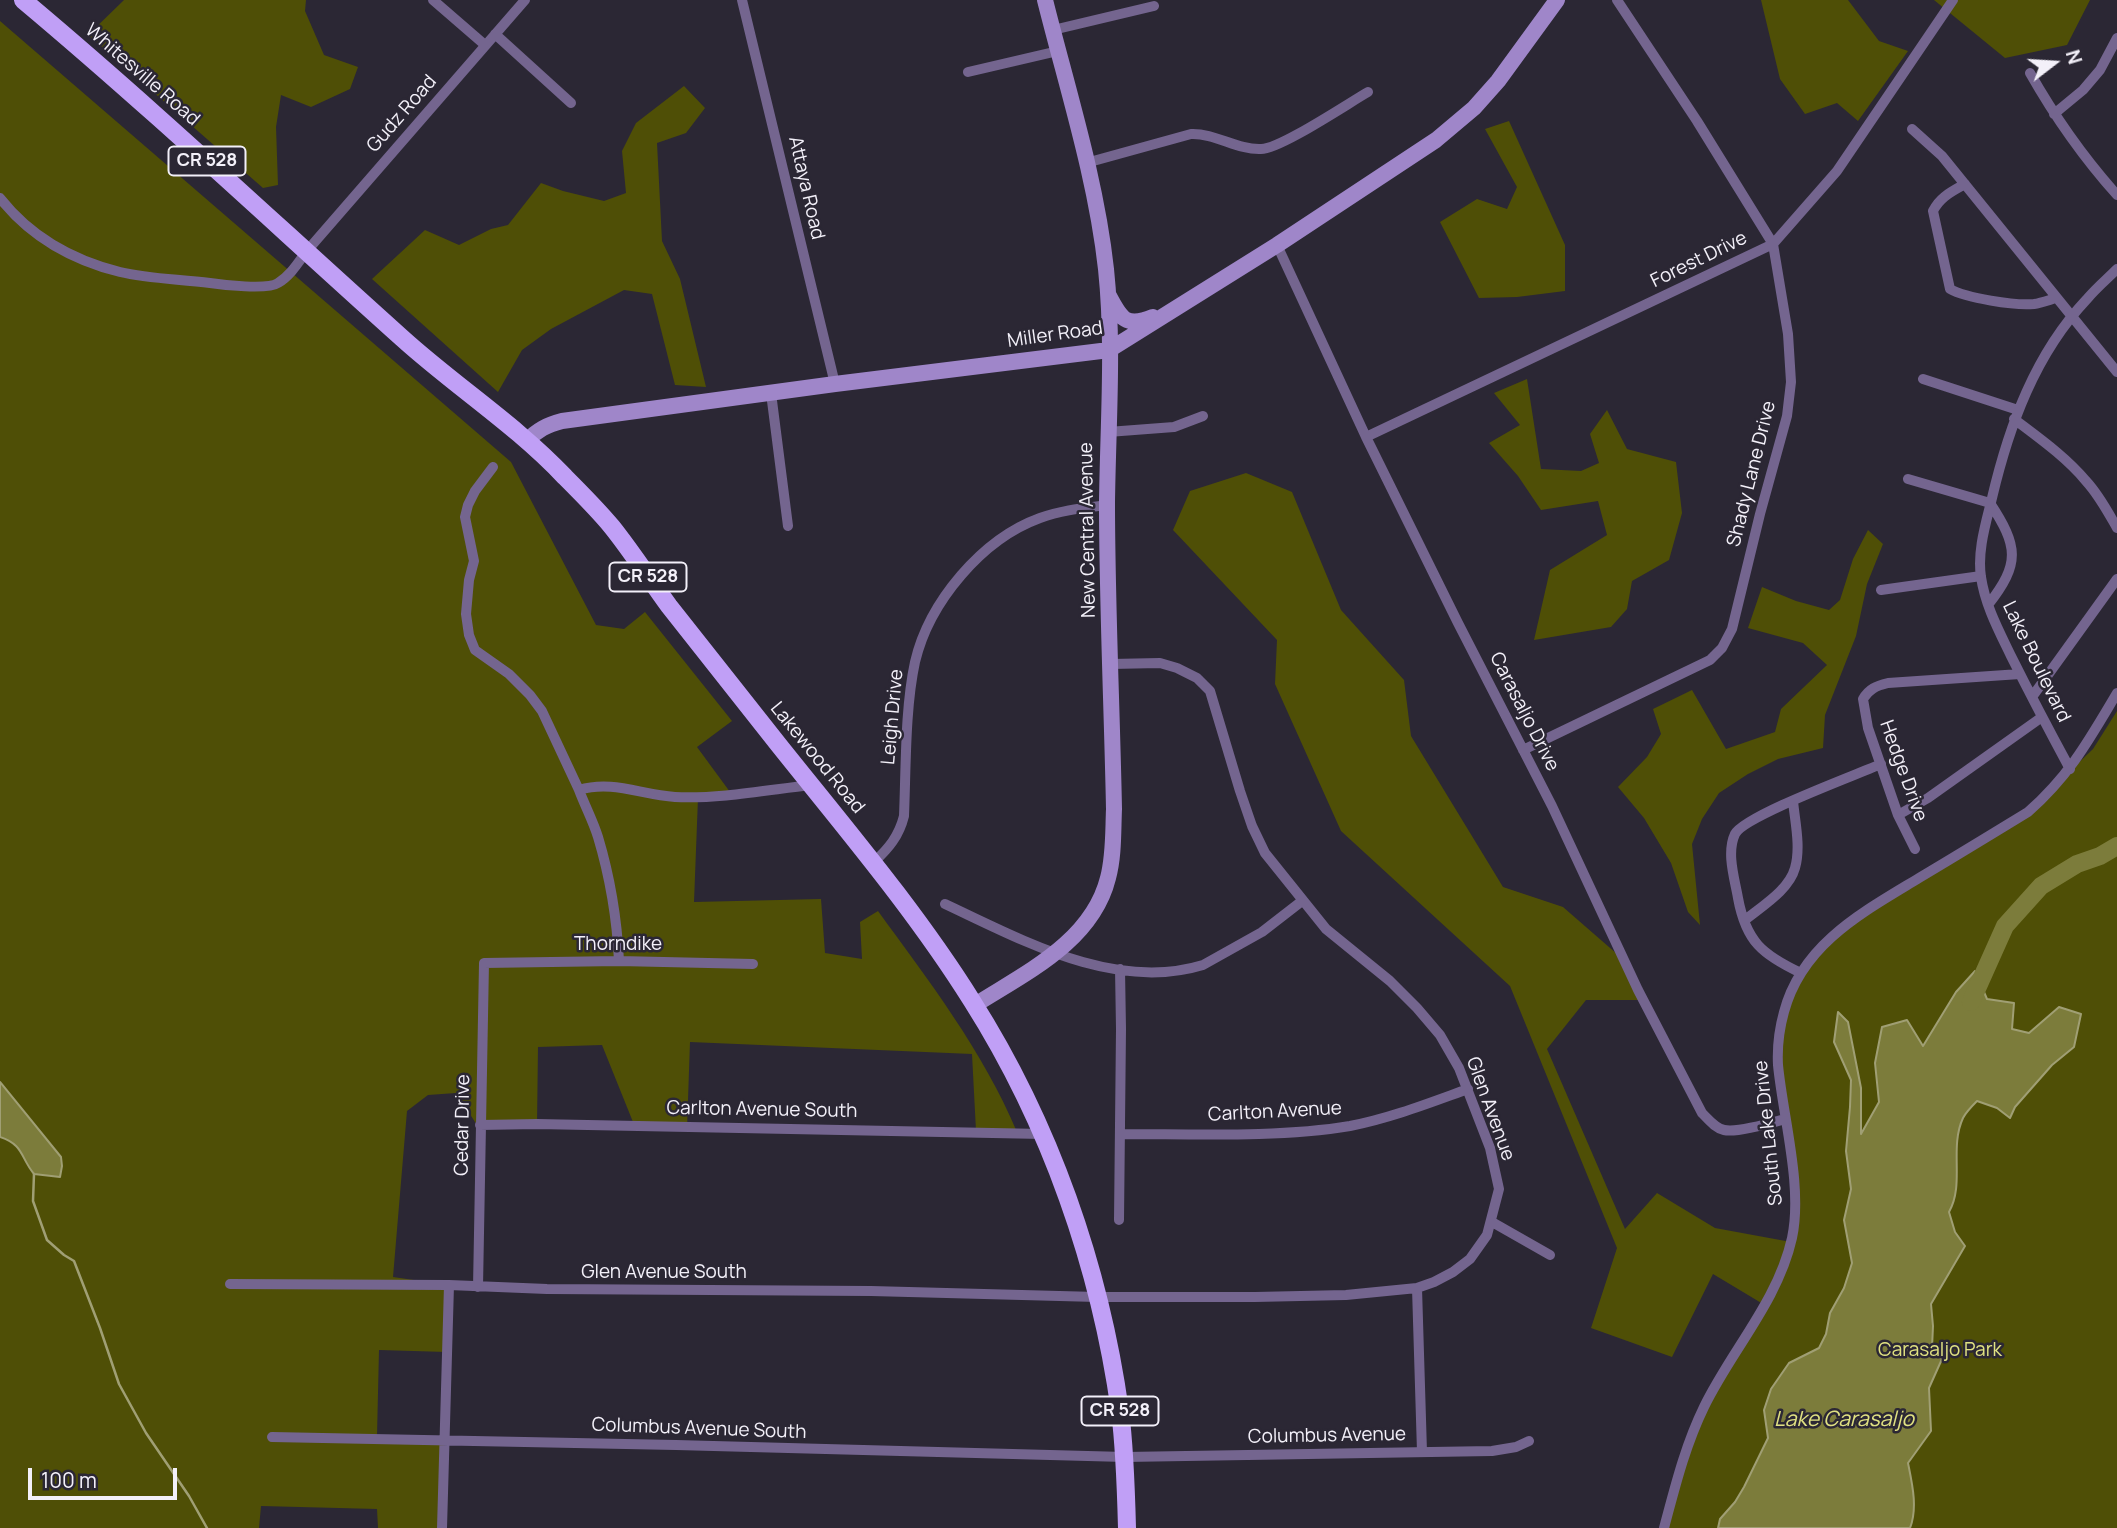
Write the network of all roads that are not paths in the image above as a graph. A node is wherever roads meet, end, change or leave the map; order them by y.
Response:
1 (433, 0) edge
2 (525, 0) edge
3 (742, 0) edge
4 (1045, 0) edge
5 (1557, 0) edge
6 (1617, 0) edge
7 (1953, 0) edge
8 (25, 1) edge
9 (1154, 6) dead end
10 (1053, 30) junction
11 (495, 34) junction
12 (2117, 38) edge
13 (485, 45) junction
14 (1058, 51) junction
15 (968, 72) dead end
16 (2030, 73) dead end
17 (1368, 92) dead end
18 (571, 103) dead end
19 (2054, 114) junction
20 (1912, 129) dead end
21 (1086, 163) junction
22 (1965, 184) junction
23 (2117, 195) edge
24 (0, 198) edge
25 (1773, 244) junction
26 (1277, 245) junction
27 (306, 252) junction
28 (2117, 269) edge
29 (1108, 294) junction
30 (2056, 298) junction
31 (1178, 307) junction
32 (2072, 317) junction
33 (388, 325) joint
34 (1109, 350) junction
35 (2117, 372) edge
36 (1923, 379) dead end
37 (835, 384) junction
38 (771, 393) junction
39 (2016, 414) junction
40 (1203, 416) dead end
41 (1108, 432) junction
42 (1366, 437) junction
43 (527, 441) junction
44 (493, 467) dead end
45 (1908, 479) dead end
46 (1990, 503) junction
47 (1107, 505) junction
48 (788, 526) dead end
49 (2117, 528) edge
50 (1981, 576) junction
51 (2117, 579) edge
52 (1881, 590) dead end
53 (1988, 605) junction
54 (1111, 664) junction
55 (2020, 674) junction
56 (2117, 693) edge
57 (2032, 697) junction
58 (2042, 717) junction
59 (1523, 750) junction
60 (1881, 764) junction
61 (2070, 769) junction
62 (811, 785) junction
63 (579, 790) junction
64 (1793, 801) junction
65 (1898, 815) junction
66 (1915, 849) dead end
67 (874, 862) junction
68 (1302, 901) junction
69 (945, 904) dead end
70 (1745, 920) junction
71 (1055, 954) junction
72 (619, 961) junction
73 (484, 963) joint
74 (753, 964) dead end
75 (1120, 969) junction
76 (1801, 973) junction
77 (975, 1005) junction
78 (1468, 1089) junction
79 (1785, 1119) junction
80 (480, 1125) junction
81 (1043, 1134) junction
82 (1120, 1134) junction
83 (1119, 1220) dead end
84 (1492, 1222) junction
85 (1550, 1255) dead end
86 (230, 1284) dead end
87 (449, 1286) junction
88 (478, 1287) junction
89 (1417, 1288) junction
90 (1097, 1297) junction
91 (272, 1437) dead end
92 (444, 1440) junction
93 (1529, 1441) dead end
94 (1422, 1452) junction
95 (1125, 1457) junction
96 (442, 1528) edge
97 (1127, 1528) edge
98 (1664, 1528) edge

1 - 13 street
2 - 11 street, Gudz Road
3 - 37 street, Attaya Road
4 - 10 street, New Central Avenue
5 - 26 street, Miller Road
6 - 25 street, Shady Lane Drive
7 - 25 street, Forest Drive
8 - 27 main road, Whitesville Road / CR 528
9 - 10 street
10 - 14 street, New Central Avenue
11 - 13 street, Gudz Road
11 - 18 street
12 - 19 street
13 - 27 street, Gudz Road
14 - 15 street
14 - 21 street, New Central Avenue
16 - 19 street
17 - 21 street
19 - 23 street
20 - 22 street
21 - 29 street, New Central Avenue
22 - 30 street
22 - 30 street
24 - 27 street, Gudz Road
25 - 42 street, Forest Drive
25 - 59 street, Shady Lane Drive
26 - 31 street, Miller Road
26 - 42 street, Carasaljo Drive
27 - 33 main road, Whitesville Road / CR 528
28 - 32 street, Lake Boulevard
29 - 31 street
29 - 34 street, New Central Avenue
30 - 32 street
31 - 34 street, Miller Road
32 - 35 street
32 - 39 street, Lake Boulevard
33 - 43 main road, Lakewood Road / CR 528
34 - 37 street, Miller Road
34 - 41 street, New Central Avenue
36 - 39 street
37 - 38 street, Miller Road
38 - 43 street, Miller Road
38 - 48 street
39 - 46 street, Lake Boulevard
39 - 49 street
40 - 41 street
41 - 47 street, New Central Avenue
42 - 59 street, Carasaljo Drive
43 - 62 main road, Lakewood Road / CR 528
44 - 63 street
45 - 46 street
46 - 50 street, Lake Boulevard
46 - 53 street
47 - 54 street, New Central Avenue
47 - 67 street, Leigh Drive
50 - 52 street
50 - 53 street, Lake Boulevard
51 - 57 street
53 - 55 street, Lake Boulevard
54 - 68 street, Glen Avenue
54 - 71 street, New Central Avenue
55 - 57 street, Lake Boulevard
55 - 60 street, Hedge Drive
56 - 61 street, South Lake Drive
57 - 58 street, Lake Boulevard
58 - 61 street, Lake Boulevard
58 - 65 street
59 - 79 street, Carasaljo Drive
60 - 64 street
60 - 65 street, Hedge Drive
61 - 76 street, South Lake Drive
62 - 63 street
62 - 67 main road, Lakewood Road / CR 528
63 - 72 street
64 - 70 street
64 - 70 street
65 - 66 street, Hedge Drive
67 - 77 main road, Lakewood Road / CR 528
68 - 75 street
68 - 78 street, Glen Avenue
69 - 71 street
70 - 76 street
71 - 75 street
71 - 77 street, New Central Avenue
72 - 73 street, Thorndike
72 - 74 street, Thorndike
73 - 80 street, Cedar Drive
75 - 82 street
76 - 79 street, South Lake Drive
77 - 81 main road, Lakewood Road / CR 528
78 - 82 street, Carlton Avenue
78 - 84 street, Glen Avenue
79 - 98 street, South Lake Drive
80 - 81 street, Carlton Avenue South
80 - 88 street, Cedar Drive
81 - 90 main road, Lakewood Road / CR 528
82 - 83 street
84 - 85 street
84 - 89 street, Glen Avenue
86 - 87 street, Glen Avenue South
87 - 88 street, Glen Avenue South
87 - 92 street
88 - 90 street, Glen Avenue South
89 - 90 street, Glen Avenue
89 - 94 street
90 - 95 main road, CR 528
91 - 92 street, Columbus Avenue South
92 - 95 street, Columbus Avenue South
92 - 96 street
93 - 94 street, Columbus Avenue
94 - 95 street, Columbus Avenue
95 - 97 main road, CR 528

